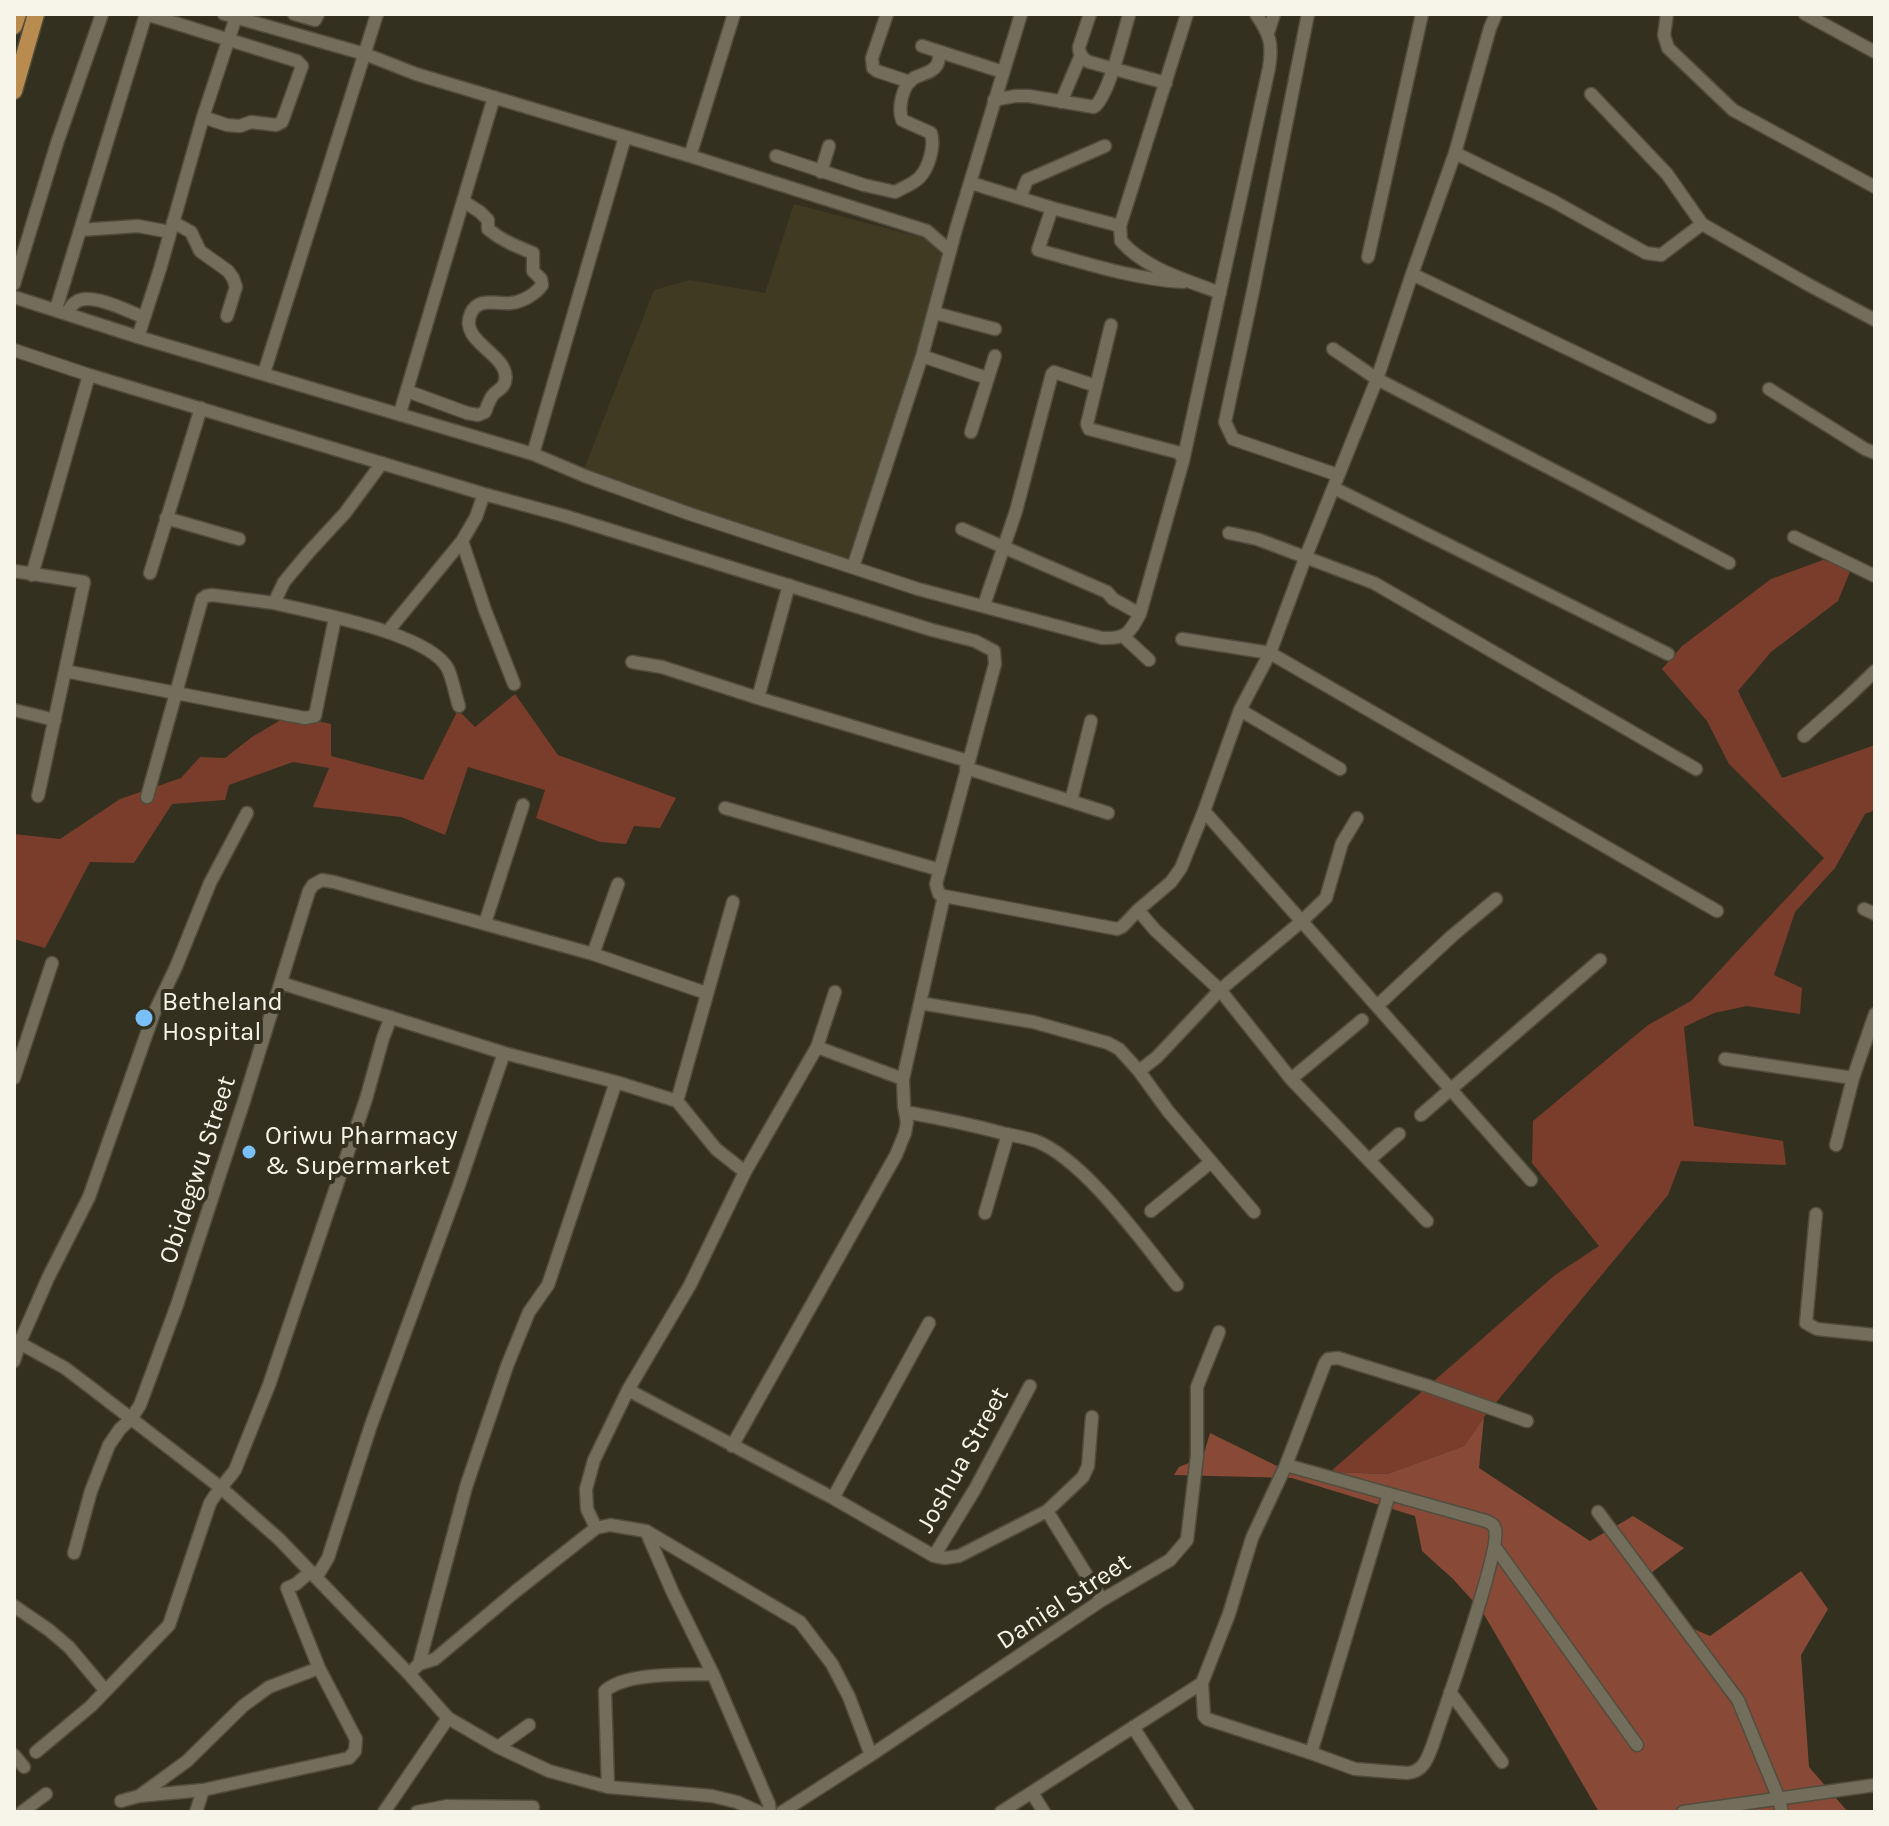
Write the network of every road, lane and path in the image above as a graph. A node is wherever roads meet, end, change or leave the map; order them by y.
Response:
1 (18, 14) edge
2 (36, 14) edge
3 (102, 14) edge
4 (146, 14) edge
5 (294, 14) edge
6 (318, 14) edge
7 (377, 14) edge
8 (734, 14) edge
9 (887, 14) edge
10 (1021, 14) edge
11 (1090, 14) edge
12 (1128, 14) edge
13 (1187, 14) edge
14 (1256, 14) edge
15 (1274, 14) edge
16 (1308, 14) edge
17 (1422, 14) edge
18 (1496, 14) edge
19 (1667, 14) edge
20 (1806, 14) edge
21 (228, 15) edge
22 (14, 26) edge
23 (1268, 33) junction
24 (229, 41) junction
25 (922, 46) dead end
26 (940, 52) junction
27 (1875, 52) edge
28 (365, 54) junction
29 (1081, 55) junction
30 (1113, 67) junction
31 (1003, 72) junction
32 (910, 82) junction
33 (1166, 83) junction
34 (14, 91) edge
35 (1591, 94) dead end
36 (494, 97) junction
37 (994, 100) junction
38 (1061, 102) junction
39 (203, 117) junction
40 (625, 137) junction
41 (829, 146) dead end
42 (1105, 146) dead end
43 (1455, 153) junction
44 (690, 156) junction
45 (776, 156) dead end
46 (821, 172) junction
47 (971, 183) junction
48 (864, 185) junction
49 (1875, 187) edge
50 (1020, 198) junction
51 (463, 201) junction
52 (857, 208) junction
53 (1052, 208) junction
54 (1702, 224) junction
55 (1120, 226) junction
56 (172, 227) junction
57 (956, 229) junction
58 (80, 230) junction
59 (927, 231) junction
60 (950, 251) junction
61 (1368, 257) dead end
62 (1412, 274) junction
63 (1195, 283) junction
64 (14, 284) edge
65 (1220, 293) junction
66 (14, 297) edge
67 (61, 311) junction
68 (935, 313) junction
69 (227, 316) dead end
70 (143, 317) junction
71 (1875, 320) edge
72 (1111, 325) dead end
73 (995, 329) dead end
74 (138, 337) junction
75 (1333, 349) dead end
76 (14, 350) edge
77 (922, 356) junction
78 (995, 356) dead end
79 (264, 373) junction
80 (89, 375) junction
81 (987, 378) junction
82 (1377, 379) junction
83 (1096, 386) junction
84 (1769, 389) dead end
85 (407, 391) junction
86 (201, 408) junction
87 (400, 413) junction
88 (1710, 417) dead end
89 (971, 432) dead end
90 (1875, 453) edge
91 (533, 454) junction
92 (1183, 461) junction
93 (382, 463) junction
94 (1336, 482) junction
95 (484, 494) junction
96 (166, 518) junction
97 (962, 529) dead end
98 (1229, 533) dead end
99 (1794, 537) dead end
100 (239, 539) dead end
101 (462, 541) junction
102 (1005, 549) junction
103 (1306, 556) junction
104 (1729, 563) dead end
105 (853, 567) junction
106 (14, 571) edge
107 (150, 573) dead end
108 (32, 575) junction
109 (1875, 576) edge
110 (789, 585) junction
111 (274, 603) junction
112 (984, 605) junction
113 (1140, 614) junction
114 (335, 618) junction
115 (388, 631) junction
116 (1123, 636) junction
117 (1182, 639) dead end
118 (1270, 653) junction
119 (1668, 654) dead end
120 (1149, 660) dead end
121 (632, 662) dead end
122 (65, 671) junction
123 (1875, 671) edge
124 (514, 684) dead end
125 (176, 693) junction
126 (758, 698) junction
127 (459, 706) dead end
128 (14, 710) edge
129 (1240, 710) junction
130 (55, 720) junction
131 (1091, 721) dead end
132 (1804, 736) dead end
133 (967, 764) junction
134 (1340, 769) dead end
135 (1696, 769) dead end
136 (38, 796) dead end
137 (147, 797) dead end
138 (1071, 801) junction
139 (523, 805) dead end
140 (725, 808) dead end
141 (1204, 811) junction
142 (247, 813) dead end
143 (1108, 813) dead end
144 (1357, 818) dead end
145 (940, 870) junction
146 (618, 884) dead end
147 (944, 896) junction
148 (1496, 899) dead end
149 (733, 902) dead end
150 (1138, 910) junction
151 (1717, 911) dead end
152 (1302, 921) junction
153 (485, 923) junction
154 (593, 954) junction
155 (1600, 960) dead end
156 (52, 963) dead end
157 (281, 983) junction
158 (1220, 990) junction
159 (835, 992) dead end
160 (706, 993) junction
161 (920, 1003) junction
162 (1377, 1006) junction
163 (1875, 1014) edge
164 (391, 1017) junction
165 (1362, 1020) dead end
166 (1873, 1029) edge
167 (817, 1047) junction
168 (504, 1053) junction
169 (1725, 1059) dead end
170 (1139, 1071) junction
171 (14, 1078) edge
172 (1853, 1078) junction
173 (903, 1079) junction
174 (1291, 1079) junction
175 (616, 1082) junction
176 (1452, 1089) junction
177 (677, 1101) junction
178 (905, 1112) junction
179 (1421, 1115) dead end
180 (1008, 1134) junction
181 (1399, 1134) dead end
182 (1836, 1145) dead end
183 (1369, 1160) junction
184 (1211, 1162) junction
185 (745, 1172) junction
186 (1531, 1180) dead end
187 (1151, 1211) dead end
188 (1254, 1212) dead end
189 (985, 1213) dead end
190 (1816, 1214) dead end
191 (1427, 1221) dead end
192 (1177, 1285) dead end
193 (929, 1323) dead end
194 (1219, 1332) dead end
195 (1875, 1335) edge
196 (17, 1341) edge
197 (14, 1361) edge
198 (1030, 1386) dead end
199 (628, 1390) junction
200 (1092, 1417) dead end
201 (131, 1419) junction
202 (1527, 1421) dead end
203 (732, 1446) junction
204 (1286, 1465) junction
205 (220, 1487) junction
206 (1389, 1494) junction
207 (833, 1498) junction
208 (1047, 1511) junction
209 (1598, 1512) dead end
210 (596, 1528) junction
211 (646, 1531) junction
212 (1495, 1547) junction
213 (74, 1553) dead end
214 (934, 1556) junction
215 (310, 1572) junction
216 (1102, 1600) junction
217 (14, 1606) edge
218 (419, 1664) junction
219 (319, 1668) junction
220 (409, 1674) junction
221 (713, 1674) junction
222 (1202, 1683) junction
223 (105, 1690) junction
224 (1450, 1692) junction
225 (448, 1718) junction
226 (529, 1725) dead end
227 (1133, 1727) junction
228 (1637, 1745) dead end
229 (498, 1747) junction
230 (36, 1752) dead end
231 (1311, 1753) junction
232 (14, 1755) edge
233 (871, 1755) junction
234 (1502, 1762) dead end
235 (24, 1767) dead end
236 (1875, 1785) edge
237 (608, 1787) junction
238 (203, 1790) junction
239 (1032, 1793) junction
240 (46, 1794) dead end
241 (139, 1796) junction
242 (121, 1801) dead end
243 (1781, 1805) edge
244 (533, 1807) dead end
245 (22, 1812) edge
246 (196, 1812) edge
247 (384, 1812) edge
248 (417, 1812) edge
249 (759, 1812) edge
250 (770, 1812) edge
251 (782, 1812) edge
252 (1001, 1812) edge
253 (1044, 1812) edge
254 (1188, 1812) edge
255 (1683, 1812) edge

1 - 22 main road
2 - 34 main road
3 - 64 street
4 - 24 street
4 - 58 street
5 - 6 street
7 - 28 street
8 - 44 street
9 - 32 street
10 - 31 street
11 - 29 street
12 - 30 street
13 - 33 street
14 - 23 street
15 - 23 street
16 - 94 street
17 - 61 street
18 - 43 street
19 - 49 street
20 - 27 street
21 - 24 street
21 - 28 street
23 - 65 street
24 - 39 street
24 - 39 street
25 - 26 street
26 - 31 street
26 - 32 street
28 - 36 street
28 - 79 street
29 - 30 street
29 - 38 street
30 - 33 street
30 - 38 street
31 - 37 street
32 - 48 street
33 - 55 street
35 - 54 street
36 - 40 street
36 - 51 street
37 - 38 street
37 - 47 street
39 - 56 street
40 - 44 street
40 - 91 street
41 - 46 street
42 - 50 street
43 - 54 street
43 - 62 street
44 - 52 street
45 - 46 street
46 - 48 street
47 - 50 street
47 - 57 street
48 - 52 street
50 - 53 street
51 - 85 street
51 - 85 street
52 - 59 street
53 - 55 street
53 - 63 street
54 - 71 street
55 - 63 street
56 - 58 street
56 - 69 street
56 - 70 street
57 - 59 street
57 - 60 street
58 - 67 street
59 - 60 street
60 - 68 street
62 - 82 street
62 - 88 street
63 - 65 street
65 - 92 street
66 - 67 street
67 - 70 street
67 - 74 street
68 - 73 street
68 - 77 street
70 - 74 street
72 - 83 street
74 - 79 street
75 - 82 street
76 - 80 street
77 - 81 street
77 - 105 street
78 - 81 street
79 - 87 street
80 - 86 street
80 - 108 street
81 - 89 street
82 - 94 street
82 - 104 street
83 - 92 street
83 - 102 street
84 - 90 street
85 - 87 street
86 - 93 street
86 - 96 street
87 - 91 street
91 - 105 street
92 - 113 street
93 - 95 street
93 - 111 street
94 - 103 street
94 - 119 street
95 - 101 street
95 - 110 street
96 - 100 street
96 - 107 street
97 - 102 street
98 - 103 street
99 - 109 street
101 - 115 street
101 - 124 street
102 - 112 street
102 - 113 street
103 - 118 street
103 - 135 street
105 - 112 street
106 - 108 street
108 - 122 street
110 - 126 street
110 - 133 street
111 - 114 street
111 - 125 street
112 - 116 street
113 - 116 street
114 - 115 street
114 - 125 street
115 - 127 street
116 - 120 street
117 - 118 street
118 - 129 street
118 - 151 street
121 - 126 street
122 - 125 street
122 - 130 street
123 - 132 street
125 - 137 street
126 - 133 street
128 - 130 street
129 - 134 street
129 - 141 street
130 - 136 street
131 - 138 street
133 - 138 street
133 - 145 street
138 - 143 street
139 - 153 street
140 - 145 street
141 - 150 street
141 - 152 street
142 - 196 street
144 - 152 street
145 - 147 street
146 - 154 street
147 - 150 street
147 - 161 street
148 - 162 street
149 - 160 street
150 - 158 street
152 - 158 street
152 - 162 street
153 - 154 street
153 - 157 street, Obidegwu Street
154 - 160 street
155 - 176 street
156 - 171 street
157 - 164 street
157 - 201 street, Obidegwu Street
158 - 170 street
158 - 174 street
159 - 167 street
160 - 177 street
161 - 170 street
161 - 173 street
162 - 176 street
163 - 166 street
164 - 168 street
164 - 205 street
165 - 174 street
166 - 172 street
167 - 173 street
167 - 185 street
168 - 175 street
168 - 215 street
169 - 172 street
170 - 184 street
172 - 182 street
173 - 178 street
174 - 183 street
175 - 177 street
175 - 218 street
176 - 179 street
176 - 186 street
177 - 185 street
178 - 180 street
178 - 203 street
180 - 189 street
180 - 192 street
181 - 183 street
183 - 191 street
184 - 187 street
184 - 188 street
185 - 199 street
190 - 195 street
193 - 207 street
194 - 216 street, Daniel Street
196 - 197 street
196 - 201 street
198 - 214 street, Joshua Street
199 - 203 street
199 - 210 street
200 - 208 street
201 - 205 street
201 - 213 street, Obidegwu Street
202 - 204 street
203 - 207 street
204 - 206 street
204 - 222 street
205 - 215 street
205 - 223 street
206 - 212 street
206 - 231 street
207 - 214 street
208 - 214 street
208 - 216 street
209 - 243 street
210 - 211 street
210 - 218 street
211 - 221 street
211 - 233 street
212 - 224 street
212 - 228 street
215 - 219 street
215 - 220 street
216 - 233 street, Daniel Street
217 - 223 street
218 - 220 street
219 - 238 street
219 - 241 street
220 - 225 street
221 - 237 street
221 - 250 street
222 - 227 street
222 - 231 street
223 - 230 street
224 - 231 street
224 - 234 street
225 - 229 street
225 - 247 street
226 - 229 street
227 - 239 street
227 - 254 street
229 - 237 street
232 - 235 street
233 - 251 street, Daniel Street
236 - 243 street
237 - 249 street
238 - 241 street
238 - 246 street
239 - 252 street
239 - 253 street
240 - 245 street
241 - 242 street
243 - 255 street
244 - 248 street

